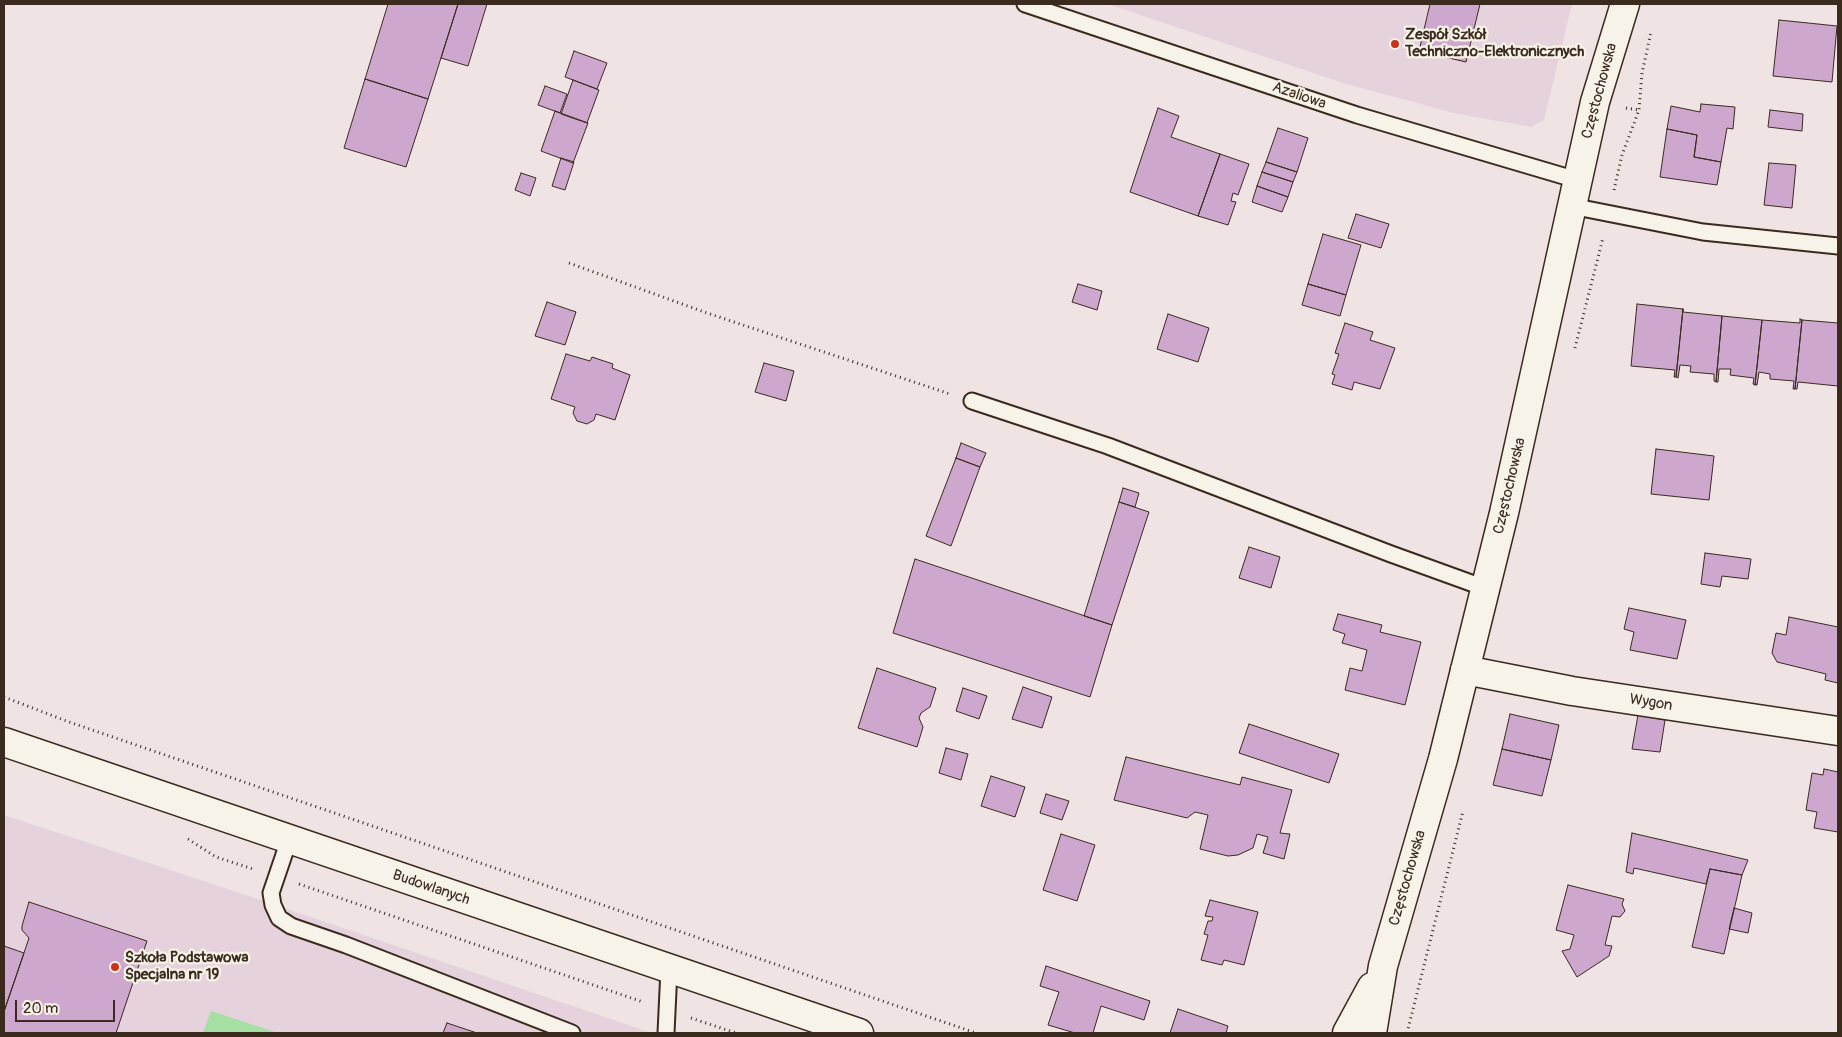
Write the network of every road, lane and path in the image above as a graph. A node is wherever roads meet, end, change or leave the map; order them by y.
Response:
1 (1025, 4) edge
2 (1625, 4) edge
3 (1574, 193) junction
4 (1838, 246) edge
5 (569, 263) dead end
6 (972, 401) joint
7 (1486, 588) junction
8 (1464, 670) junction
9 (4, 697) edge
10 (1838, 731) edge
11 (4, 742) edge
12 (181, 835) dead end
13 (289, 840) junction
14 (277, 876) junction
15 (1383, 966) junction
16 (669, 969) junction
17 (667, 1010) junction
18 (572, 1033) edge
19 (666, 1033) edge
20 (736, 1033) edge
21 (859, 1033) edge
22 (976, 1033) edge
23 (1347, 1033) edge
24 (1372, 1033) edge

1 - 3 lane, Azaliowa
2 - 3 street, Częstochowska
3 - 4 lane, Azaliowa
3 - 7 street, Częstochowska
5 - 6 path
6 - 7 lane
7 - 8 street, Częstochowska
8 - 10 street, Wygon
8 - 15 street, Częstochowska
9 - 22 path
11 - 13 street, Budowlanych
12 - 14 path
13 - 14 lane
13 - 16 street, Budowlanych
14 - 17 path
14 - 18 lane
15 - 23 street, Częstochowska
15 - 24 street, Częstochowska
16 - 17 lane
16 - 21 street, Budowlanych
17 - 19 lane
17 - 20 path

